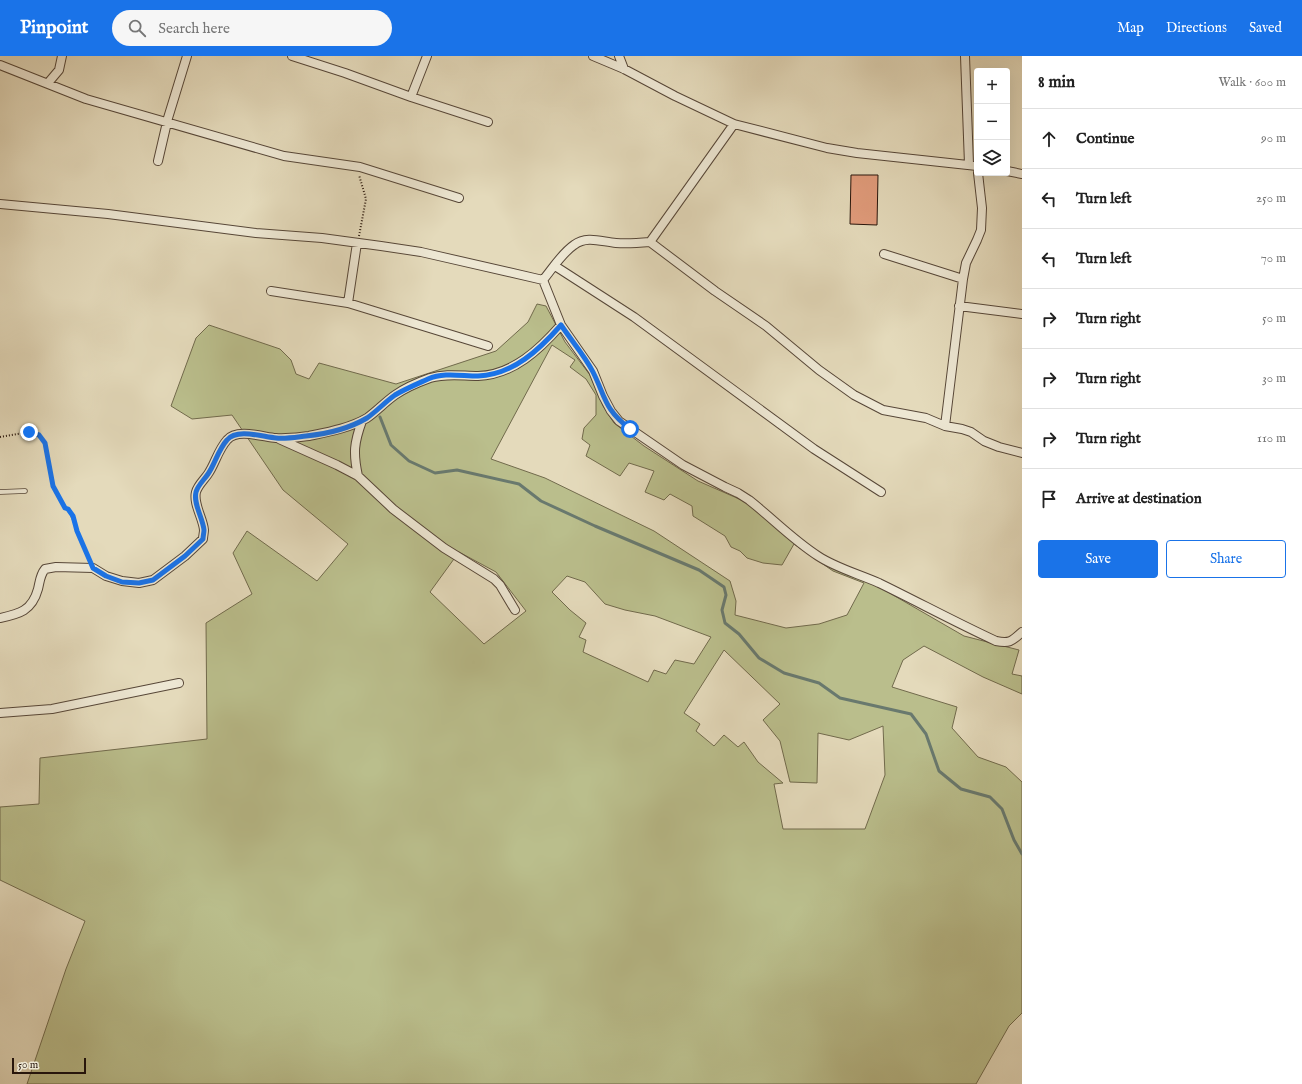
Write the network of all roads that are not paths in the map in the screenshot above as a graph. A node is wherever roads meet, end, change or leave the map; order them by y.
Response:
1 (62, 56) edge
2 (187, 56) edge
3 (292, 56) edge
4 (427, 56) edge
5 (592, 56) edge
6 (619, 56) edge
7 (965, 56) edge
8 (0, 65) edge
9 (624, 69) junction
10 (48, 83) junction
11 (411, 97) junction
12 (167, 121) junction
13 (488, 122) dead end
14 (734, 124) junction
15 (158, 161) dead end
16 (973, 165) edge
17 (1010, 172) edge
18 (1022, 174) edge
19 (978, 176) edge
20 (459, 198) dead end
21 (0, 204) edge
22 (650, 242) junction
23 (357, 243) junction
24 (884, 254) dead end
25 (555, 266) junction
26 (963, 279) junction
27 (543, 280) junction
28 (271, 291) dead end
29 (348, 303) junction
30 (959, 306) junction
31 (1022, 314) edge
32 (561, 325) junction
33 (488, 346) dead end
34 (362, 420) junction
35 (945, 426) junction
36 (276, 438) junction
37 (1022, 453) edge
38 (358, 476) junction
39 (25, 491) dead end
40 (0, 492) edge
41 (881, 492) dead end
42 (516, 610) dead end
43 (0, 618) edge
44 (1022, 632) edge
45 (179, 683) dead end
46 (0, 713) edge

1 - 10 street
2 - 12 street
3 - 11 street
4 - 11 street
5 - 9 street
6 - 9 street
7 - 16 street
8 - 10 street
9 - 14 street
10 - 12 street
11 - 13 street
12 - 15 street
12 - 20 street
14 - 16 street
14 - 22 street
17 - 18 street
19 - 26 street
21 - 23 street
22 - 25 street
22 - 35 street
23 - 27 street
23 - 29 street
24 - 26 street
25 - 27 street
25 - 41 street
26 - 30 street
27 - 32 street
28 - 29 street
29 - 33 street
30 - 31 street
30 - 35 street
32 - 34 street
32 - 44 street
34 - 36 street
34 - 38 street
35 - 37 street
36 - 38 street
36 - 43 street
38 - 42 street
39 - 40 lane
45 - 46 street

